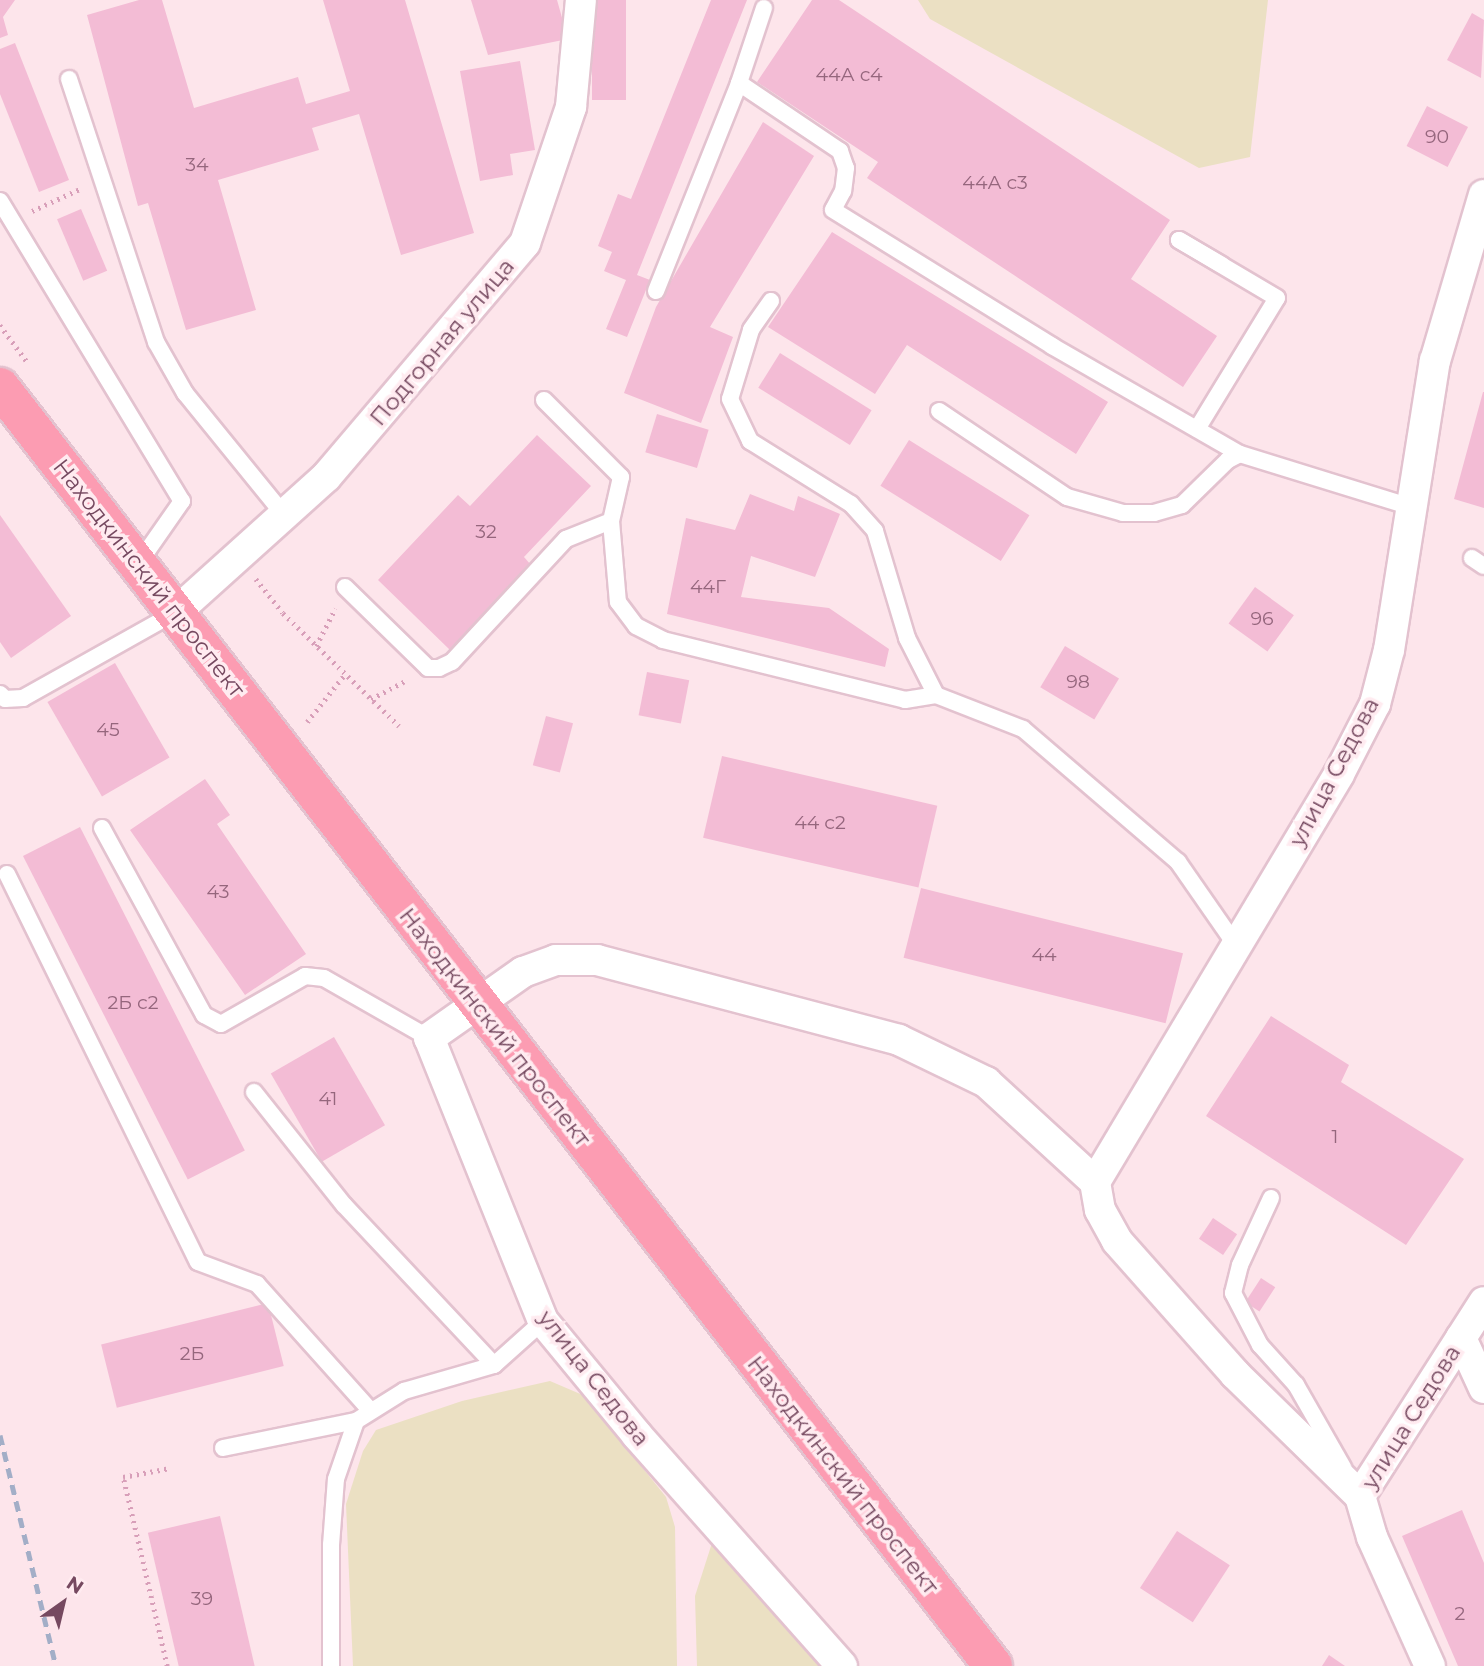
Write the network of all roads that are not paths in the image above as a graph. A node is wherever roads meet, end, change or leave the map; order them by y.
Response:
1 (581, 0) edge
2 (765, 8) dead end
3 (69, 79) dead end
4 (739, 83) junction
5 (1484, 195) edge
6 (0, 201) edge
7 (1222, 265) dead end
8 (656, 291) dead end
9 (771, 301) dead end
10 (0, 387) edge
11 (544, 400) dead end
12 (939, 411) dead end
13 (1197, 429) junction
14 (1240, 454) junction
15 (1411, 507) junction
16 (284, 515) junction
17 (611, 521) junction
18 (138, 564) junction
19 (345, 587) road end
20 (176, 612) junction
21 (0, 694) edge
22 (936, 695) junction
23 (102, 828) dead end
24 (7, 874) dead end
25 (1235, 944) junction
26 (479, 1004) junction
27 (429, 1038) junction
28 (254, 1092) dead end
29 (1096, 1182) junction
30 (1271, 1198) dead end
31 (1484, 1302) edge
32 (543, 1321) junction
33 (1461, 1338) junction
34 (494, 1365) junction
35 (1484, 1388) edge
36 (369, 1409) junction
37 (356, 1421) junction
38 (223, 1448) dead end
39 (1360, 1496) junction
40 (331, 1666) edge
41 (842, 1666) edge
42 (993, 1666) edge
43 (1430, 1666) edge

1 - 16 street, Подгорная улица
2 - 4 lane
3 - 16 lane
4 - 8 lane
4 - 13 lane
5 - 15 street, улица Седова
6 - 18 lane
7 - 13 lane
9 - 22 lane
10 - 18 main road, Находкинский проспект
11 - 17 lane
12 - 14 lane
13 - 14 lane
14 - 15 lane
15 - 25 street, улица Седова
16 - 20 street, Подгорная улица
17 - 19 lane
17 - 22 lane
18 - 20 main road, Находкинский проспект
20 - 21 lane
20 - 26 main road, Находкинский проспект
22 - 25 lane
23 - 27 lane
24 - 36 lane
25 - 29 street, улица Седова
26 - 27 street
26 - 29 street
26 - 42 main road, Находкинский проспект
27 - 32 street, улица Седова
28 - 34 lane
29 - 39 street
30 - 39 lane
31 - 33 street, улица Седова
32 - 34 lane
32 - 41 street, улица Седова
33 - 35 street
33 - 39 street, улица Седова
34 - 36 lane
36 - 37 lane
37 - 38 lane
37 - 40 lane
39 - 43 street

